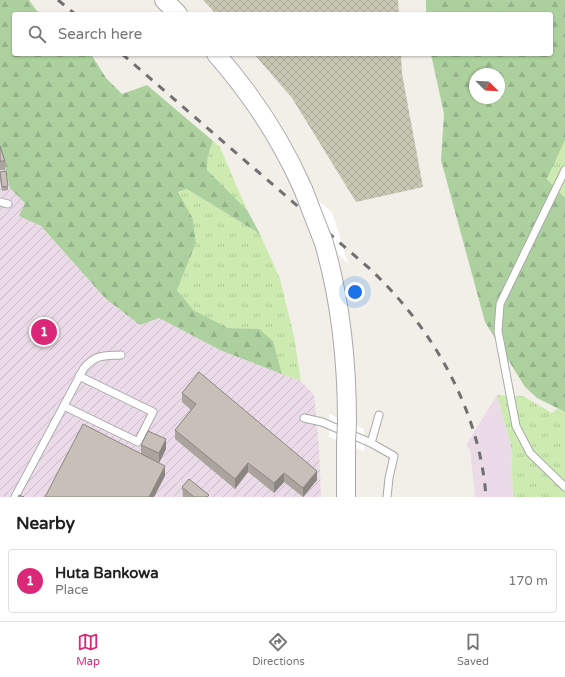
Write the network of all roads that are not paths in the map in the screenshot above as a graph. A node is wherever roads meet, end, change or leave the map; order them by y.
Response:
1 (164, 0) edge
2 (176, 12) edge
3 (218, 56) edge
4 (565, 170) edge
5 (0, 202) edge
6 (8, 204) dead end
7 (121, 355) dead end
8 (79, 376) junction
9 (64, 406) junction
10 (379, 415) dead end
11 (304, 418) dead end
12 (371, 443) junction
13 (565, 487) edge
14 (16, 497) edge
15 (346, 497) edge
16 (387, 497) edge

1 - 2 street
3 - 15 street, bridge
4 - 13 lane
5 - 6 lane
7 - 8 lane
8 - 9 lane
8 - 9 lane
9 - 14 lane
10 - 12 lane
11 - 12 lane
12 - 16 lane

